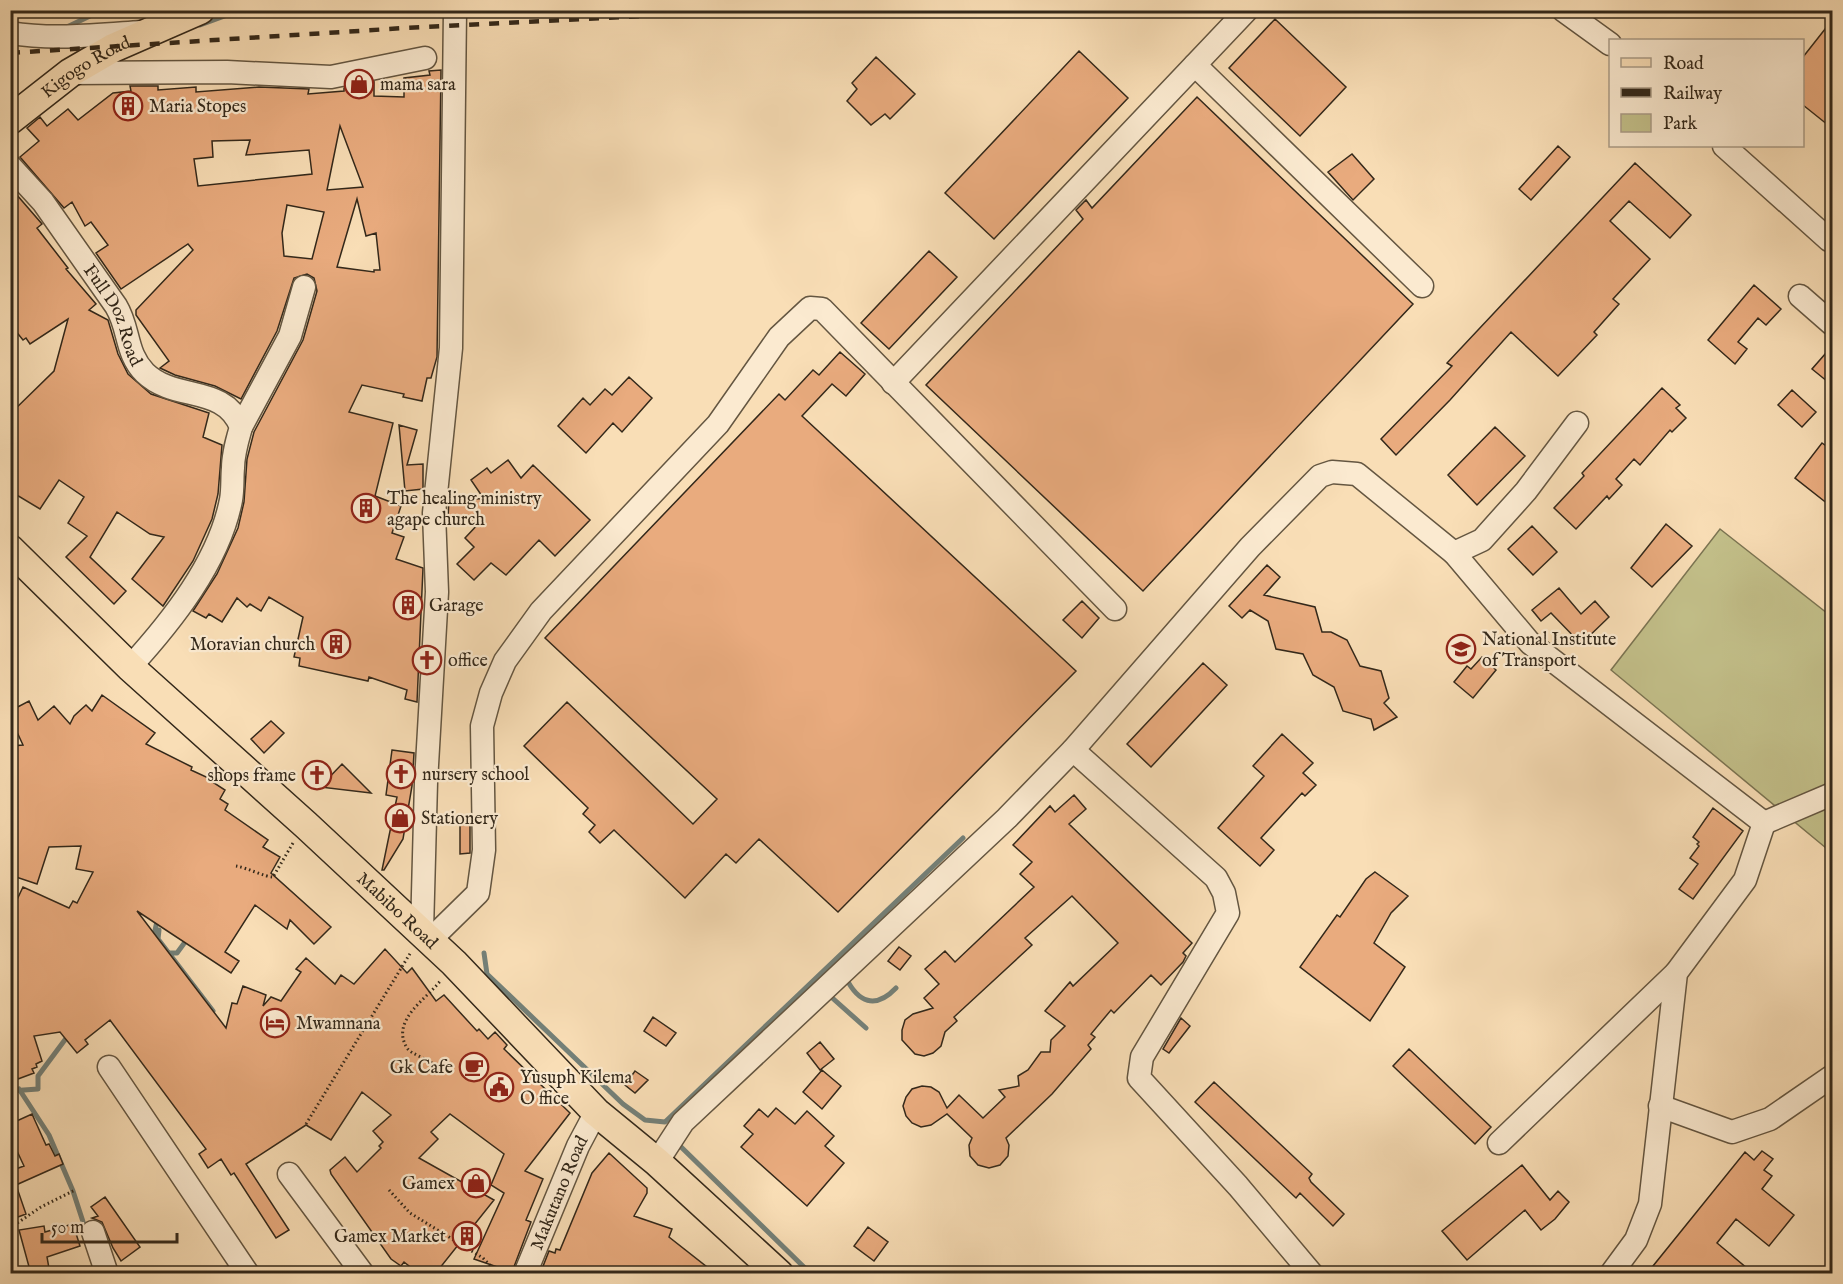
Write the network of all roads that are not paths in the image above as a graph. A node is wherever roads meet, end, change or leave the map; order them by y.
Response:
1 (455, 10) edge
2 (1247, 10) edge
3 (1563, 10) edge
4 (199, 11) edge
5 (149, 31) junction
6 (10, 33) edge
7 (1609, 43) edge
8 (426, 58) dead end
9 (1195, 65) junction
10 (70, 73) junction
11 (10, 120) edge
12 (1725, 147) edge
13 (10, 166) edge
14 (1829, 240) dead end
15 (1422, 286) dead end
16 (304, 287) dead end
17 (1800, 296) dead end
18 (1833, 324) edge
19 (893, 383) junction
20 (1577, 423) dead end
21 (241, 427) junction
22 (1454, 553) junction
23 (15, 561) edge
24 (1115, 609) dead end
25 (130, 667) junction
26 (1073, 750) junction
27 (1833, 794) edge
28 (1764, 823) junction
29 (425, 936) junction
30 (1676, 973) junction
31 (109, 1067) dead end
32 (1831, 1077) dead end
33 (1660, 1106) junction
34 (596, 1112) junction
35 (1499, 1143) dead end
36 (657, 1162) junction
37 (289, 1174) dead end
38 (93, 1232) dead end
39 (107, 1274) edge
40 (248, 1274) edge
41 (363, 1274) edge
42 (525, 1274) edge
43 (779, 1274) edge
44 (1312, 1274) edge
45 (1611, 1274) edge

1 - 29 street
2 - 9 street
3 - 7 street
4 - 5 main road, Kigogo Road
5 - 6 street
5 - 10 main road, Kigogo Road
8 - 10 street
9 - 15 street
9 - 19 street
10 - 11 main road, Kigogo Road
12 - 14 street
13 - 21 street, Full Doz Road
16 - 21 street
17 - 18 street
19 - 24 street
19 - 29 street
20 - 22 street
21 - 25 street
22 - 26 street
22 - 28 street
23 - 25 main road, Mabibo Road
25 - 29 main road, Mabibo Road
26 - 36 street
26 - 44 street
27 - 28 street
28 - 30 street
29 - 34 main road, Mabibo Road
30 - 33 street
30 - 35 street
31 - 40 street
32 - 33 street
33 - 45 street
34 - 36 main road, Mabibo Road
34 - 42 street, Makutano Road
36 - 43 main road, Mabibo Road
37 - 41 street
38 - 39 street

